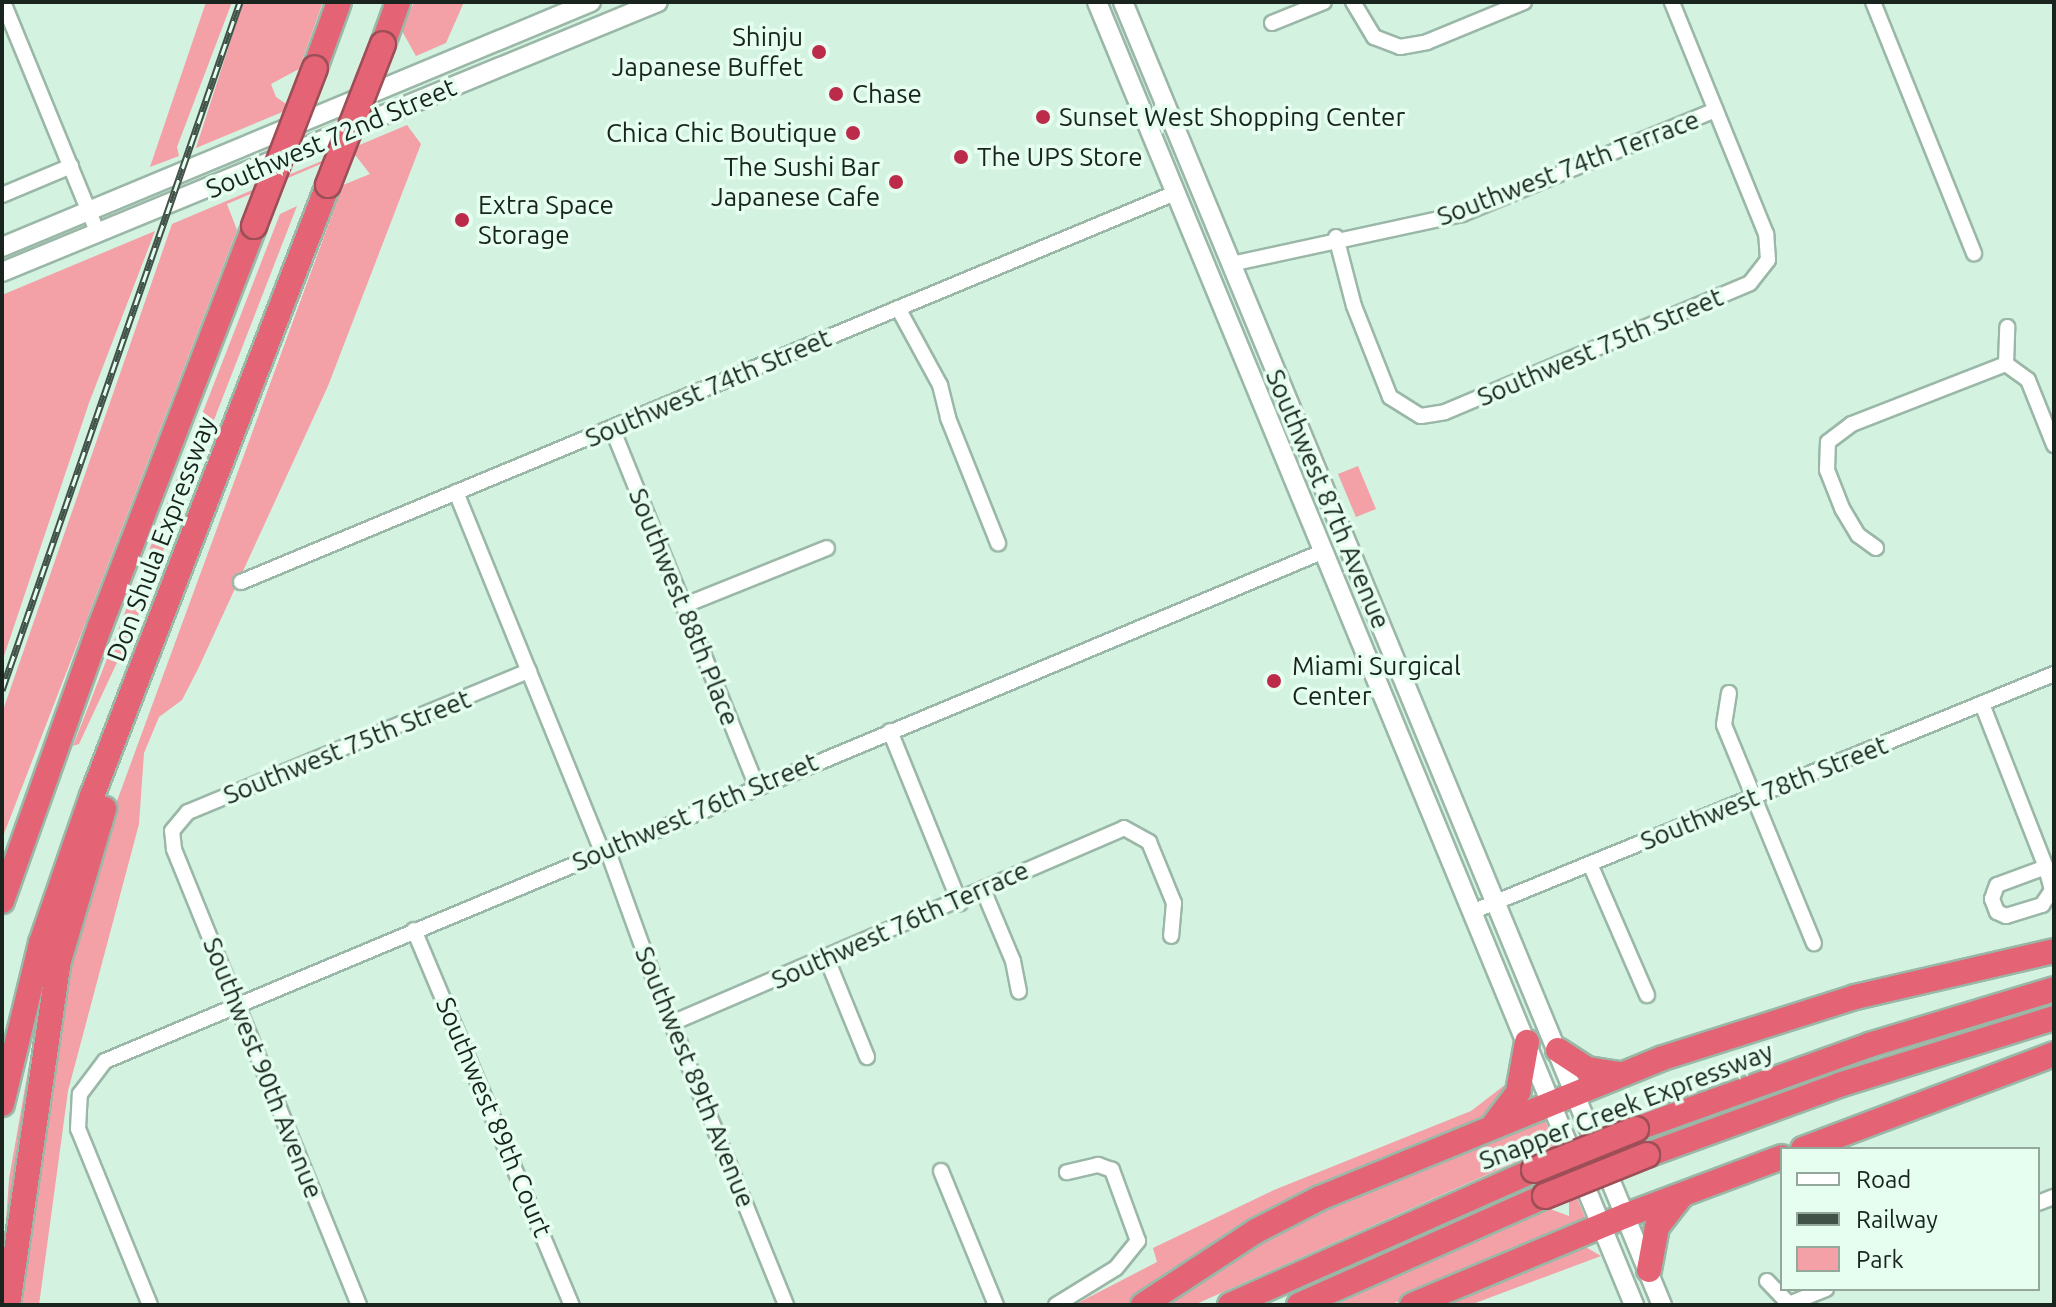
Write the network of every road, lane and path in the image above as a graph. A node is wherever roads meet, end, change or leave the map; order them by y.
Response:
1 (3, 2) edge
2 (339, 2) edge
3 (398, 2) edge
4 (591, 2) edge
5 (658, 2) edge
6 (1097, 2) edge
7 (1123, 2) edge
8 (1324, 2) edge
9 (1353, 2) edge
10 (1524, 2) edge
11 (1672, 2) edge
12 (1873, 2) edge
13 (1272, 23) dead end
14 (1138, 37) junction
15 (499, 41) junction
16 (1115, 48) junction
17 (507, 65) junction
18 (1716, 110) junction
19 (71, 166) junction
20 (1175, 193) junction
21 (2, 195) edge
22 (89, 212) junction
23 (98, 234) junction
24 (1336, 237) junction
25 (2, 247) edge
26 (1974, 253) dead end
27 (1231, 264) junction
28 (2, 272) edge
29 (1211, 281) junction
30 (898, 308) junction
31 (2007, 327) dead end
32 (2006, 364) junction
33 (1260, 400) junction
34 (1293, 416) junction
35 (612, 428) junction
36 (2054, 445) edge
37 (456, 492) junction
38 (1345, 542) junction
39 (998, 543) dead end
40 (827, 548) dead end
41 (1876, 548) dead end
42 (1322, 552) junction
43 (241, 582) dead end
44 (683, 606) junction
45 (162, 613) junction
46 (529, 671) junction
47 (2054, 674) edge
48 (1729, 693) dead end
49 (1982, 704) junction
50 (1420, 717) junction
51 (1397, 726) junction
52 (890, 731) junction
53 (757, 786) junction
54 (1753, 797) junction
55 (172, 831) joint
56 (605, 850) junction
57 (1590, 864) junction
58 (2046, 867) dead end
59 (984, 892) junction
60 (2, 901) edge
61 (1495, 901) junction
62 (960, 903) junction
63 (1474, 911) junction
64 (414, 930) junction
65 (1171, 936) dead end
66 (1814, 943) dead end
67 (2054, 951) edge
68 (827, 959) junction
69 (2054, 989) edge
70 (1019, 991) dead end
71 (1647, 995) dead end
72 (237, 1003) junction
73 (2054, 1018) edge
74 (672, 1023) junction
75 (1527, 1042) junction
76 (1558, 1050) junction
77 (2054, 1054) edge
78 (867, 1057) dead end
79 (1623, 1074) junction
80 (1577, 1094) junction
81 (1551, 1102) junction
82 (2, 1104) edge
83 (1492, 1126) junction
84 (1808, 1147) edge
85 (1780, 1158) edge
86 (941, 1171) dead end
87 (1067, 1172) dead end
88 (1683, 1194) junction
89 (1627, 1215) junction
90 (1603, 1227) junction
91 (1649, 1270) junction
92 (1767, 1281) dead end
93 (1821, 1291) edge
94 (8, 1305) edge
95 (150, 1305) edge
96 (359, 1305) edge
97 (572, 1305) edge
98 (786, 1305) edge
99 (996, 1305) edge
100 (1056, 1305) edge
101 (1143, 1305) edge
102 (1230, 1305) edge
103 (1299, 1305) edge
104 (1412, 1305) edge
105 (1634, 1305) edge
106 (1662, 1305) edge
107 (1788, 1305) edge

1 - 19 street
2 - 60 highway, Don Shula Expressway, bridge
3 - 45 highway, Don Shula Expressway, bridge
4 - 15 main road, Southwest 72nd Street
5 - 17 main road, Southwest 72nd Street
6 - 16 main road, Southwest 87th Avenue
7 - 14 main road, Southwest 87th Avenue
8 - 13 street
9 - 10 street
11 - 18 street
12 - 26 street
14 - 16 main road
14 - 27 main road, Southwest 87th Avenue
15 - 17 main road
15 - 22 main road, Southwest 72nd Street
16 - 20 main road, Southwest 87th Avenue
17 - 23 main road, Southwest 72nd Street
18 - 24 street, Southwest 74th Terrace
18 - 24 street, Southwest 75th Street
19 - 21 street
19 - 22 street
20 - 29 main road, Southwest 87th Avenue
20 - 30 street, Southwest 74th Street
22 - 23 street
22 - 25 main road, Southwest 72nd Street
23 - 28 main road, Southwest 72nd Street
24 - 27 street, Southwest 74th Terrace
27 - 29 main road
27 - 34 main road, Southwest 87th Avenue
29 - 33 main road, Southwest 87th Avenue
30 - 35 street, Southwest 74th Street
30 - 39 street
31 - 32 street
32 - 36 street
32 - 41 street
33 - 34 main road
33 - 42 main road, Southwest 87th Avenue
34 - 38 main road, Southwest 87th Avenue
35 - 37 street, Southwest 74th Street
35 - 44 street, Southwest 88th Place
37 - 43 street, Southwest 74th Street
37 - 46 street, Southwest 89th Avenue
38 - 42 main road
38 - 50 main road, Southwest 87th Avenue
40 - 44 street
42 - 51 main road, Southwest 87th Avenue
42 - 52 street, Southwest 76th Street
44 - 53 street, Southwest 88th Place
45 - 82 highway, Don Shula Expressway
45 - 94 highway
46 - 55 street, Southwest 75th Street
46 - 56 street, Southwest 89th Avenue
47 - 49 street, Southwest 78th Street
48 - 54 street
49 - 54 street, Southwest 78th Street
49 - 58 street
50 - 51 main road
50 - 61 main road, Southwest 87th Avenue
51 - 63 main road, Southwest 87th Avenue
52 - 53 street, Southwest 76th Street
52 - 62 street
53 - 56 street, Southwest 76th Street
54 - 57 street, Southwest 78th Street
54 - 66 street
55 - 72 street, Southwest 90th Avenue
56 - 64 street, Southwest 76th Street
56 - 74 street, Southwest 89th Avenue
57 - 61 street, Southwest 78th Street
57 - 71 street
59 - 62 street, Southwest 76th Terrace
59 - 65 street, Southwest 76th Terrace
59 - 70 street
61 - 63 street, Southwest 78th Street
61 - 76 main road, Southwest 87th Avenue
62 - 68 street, Southwest 76th Terrace
63 - 75 main road, Southwest 87th Avenue
64 - 72 street, Southwest 76th Street
64 - 97 street, Southwest 89th Court
67 - 79 highway
68 - 74 street, Southwest 76th Terrace
68 - 78 street
69 - 102 highway, Snapper Creek Expressway, bridge
72 - 95 street, Southwest 76th Street
72 - 96 street, Southwest 90th Avenue
73 - 103 highway, Snapper Creek Expressway, bridge
74 - 98 street, Southwest 89th Avenue
75 - 81 main road, Southwest 87th Avenue
75 - 83 highway
76 - 79 highway
76 - 80 main road, Southwest 87th Avenue
77 - 84 highway
79 - 80 highway
80 - 81 highway
80 - 89 main road, Southwest 87th Avenue
81 - 83 highway
81 - 90 main road, Southwest 87th Avenue
83 - 101 highway
85 - 88 highway
86 - 99 street
87 - 100 street
88 - 89 highway
88 - 91 highway
89 - 90 highway
89 - 91 main road, Southwest 87th Avenue
90 - 104 highway
90 - 105 main road, Southwest 87th Avenue
91 - 106 main road, Southwest 87th Avenue
92 - 107 street
93 - 107 street

